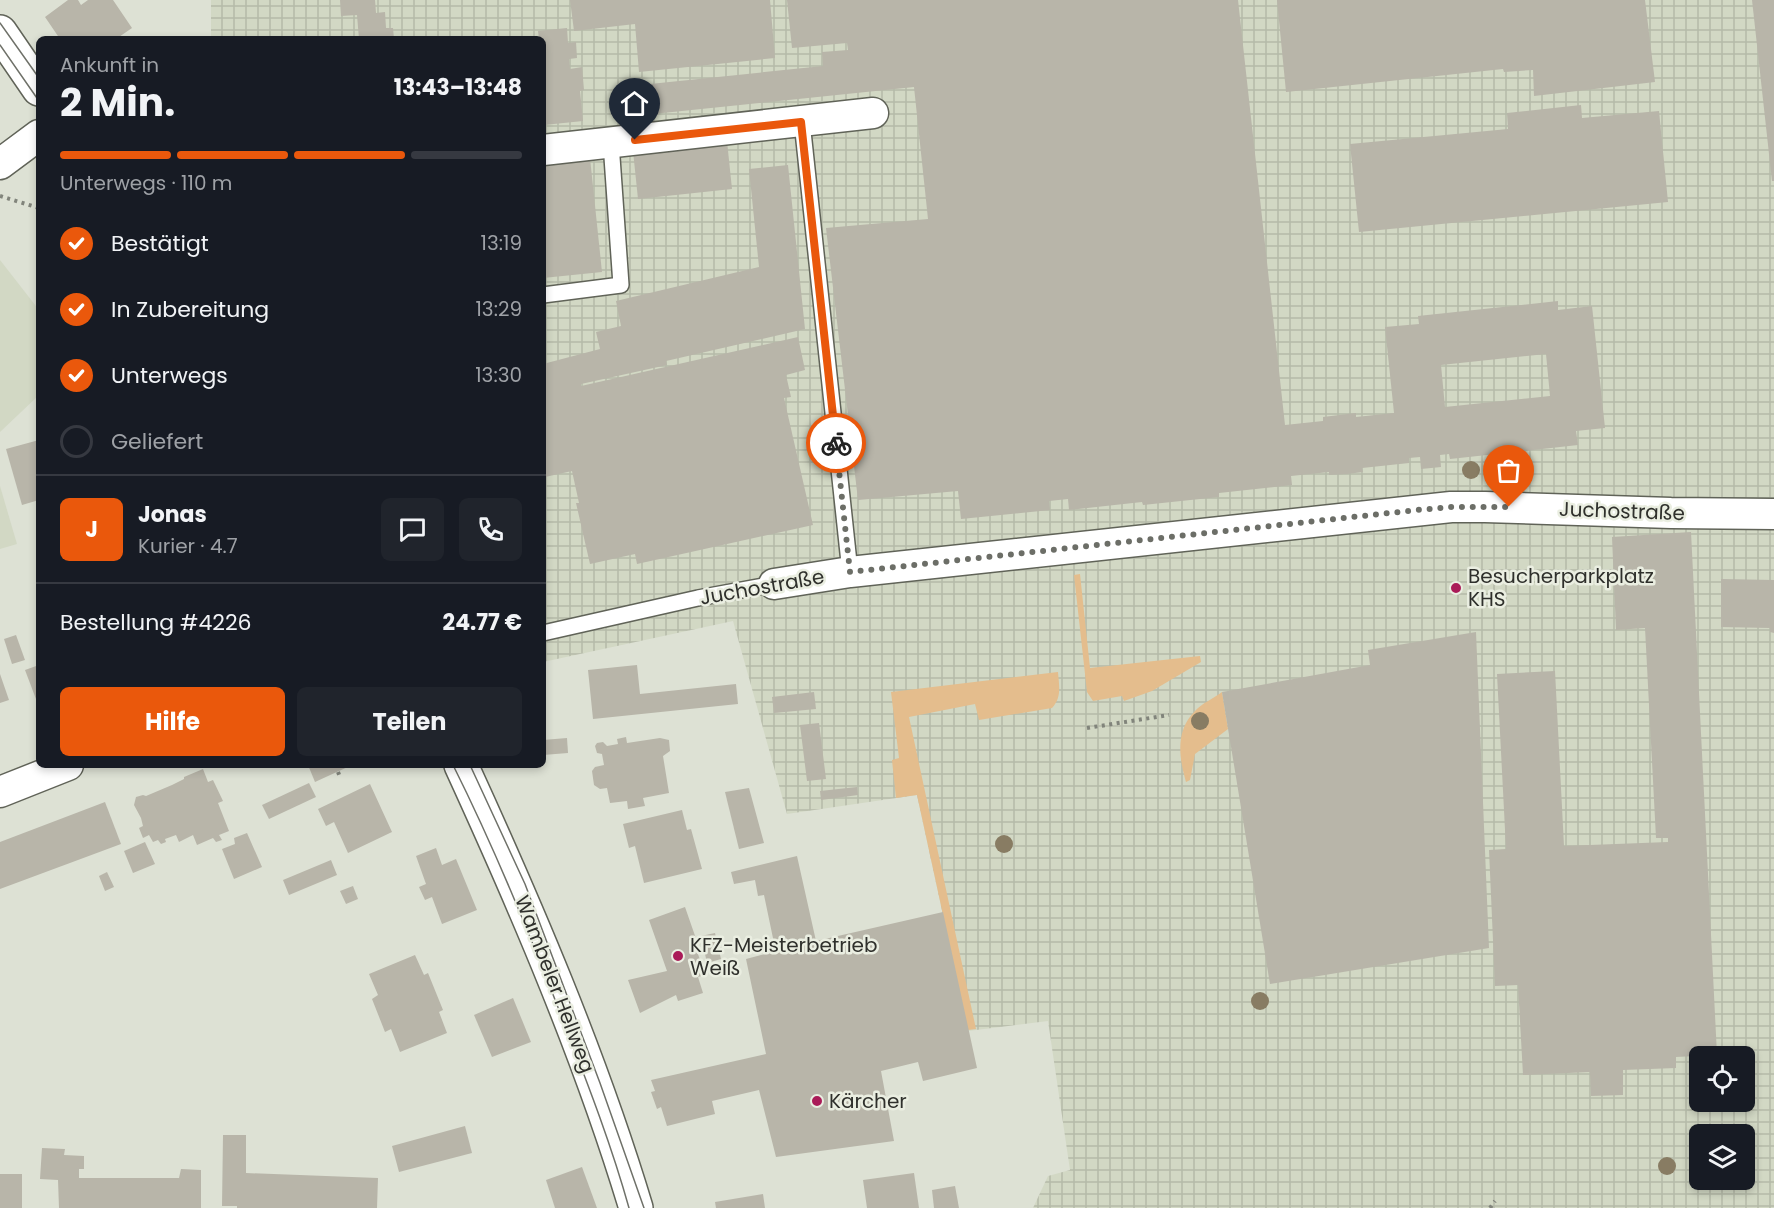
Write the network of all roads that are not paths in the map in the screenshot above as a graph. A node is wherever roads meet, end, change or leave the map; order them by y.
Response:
1 (0, 32) edge
2 (36, 85) edge
3 (873, 113) dead end
4 (801, 122) junction
5 (36, 137) edge
6 (611, 143) junction
7 (546, 150) edge
8 (0, 164) edge
9 (546, 295) edge
10 (1774, 514) edge
11 (850, 572) junction
12 (774, 584) joint
13 (546, 632) edge
14 (60, 768) edge
15 (462, 768) edge
16 (0, 792) edge
17 (636, 1208) edge

1 - 2 main road
3 - 4 street
4 - 6 street
4 - 11 lane
5 - 8 street
6 - 7 street
6 - 9 lane
10 - 11 street, Juchostraße
11 - 12 street, Juchostraße
12 - 13 lane, Juchostraße
14 - 16 street
15 - 17 main road, Wambeler Hellweg

